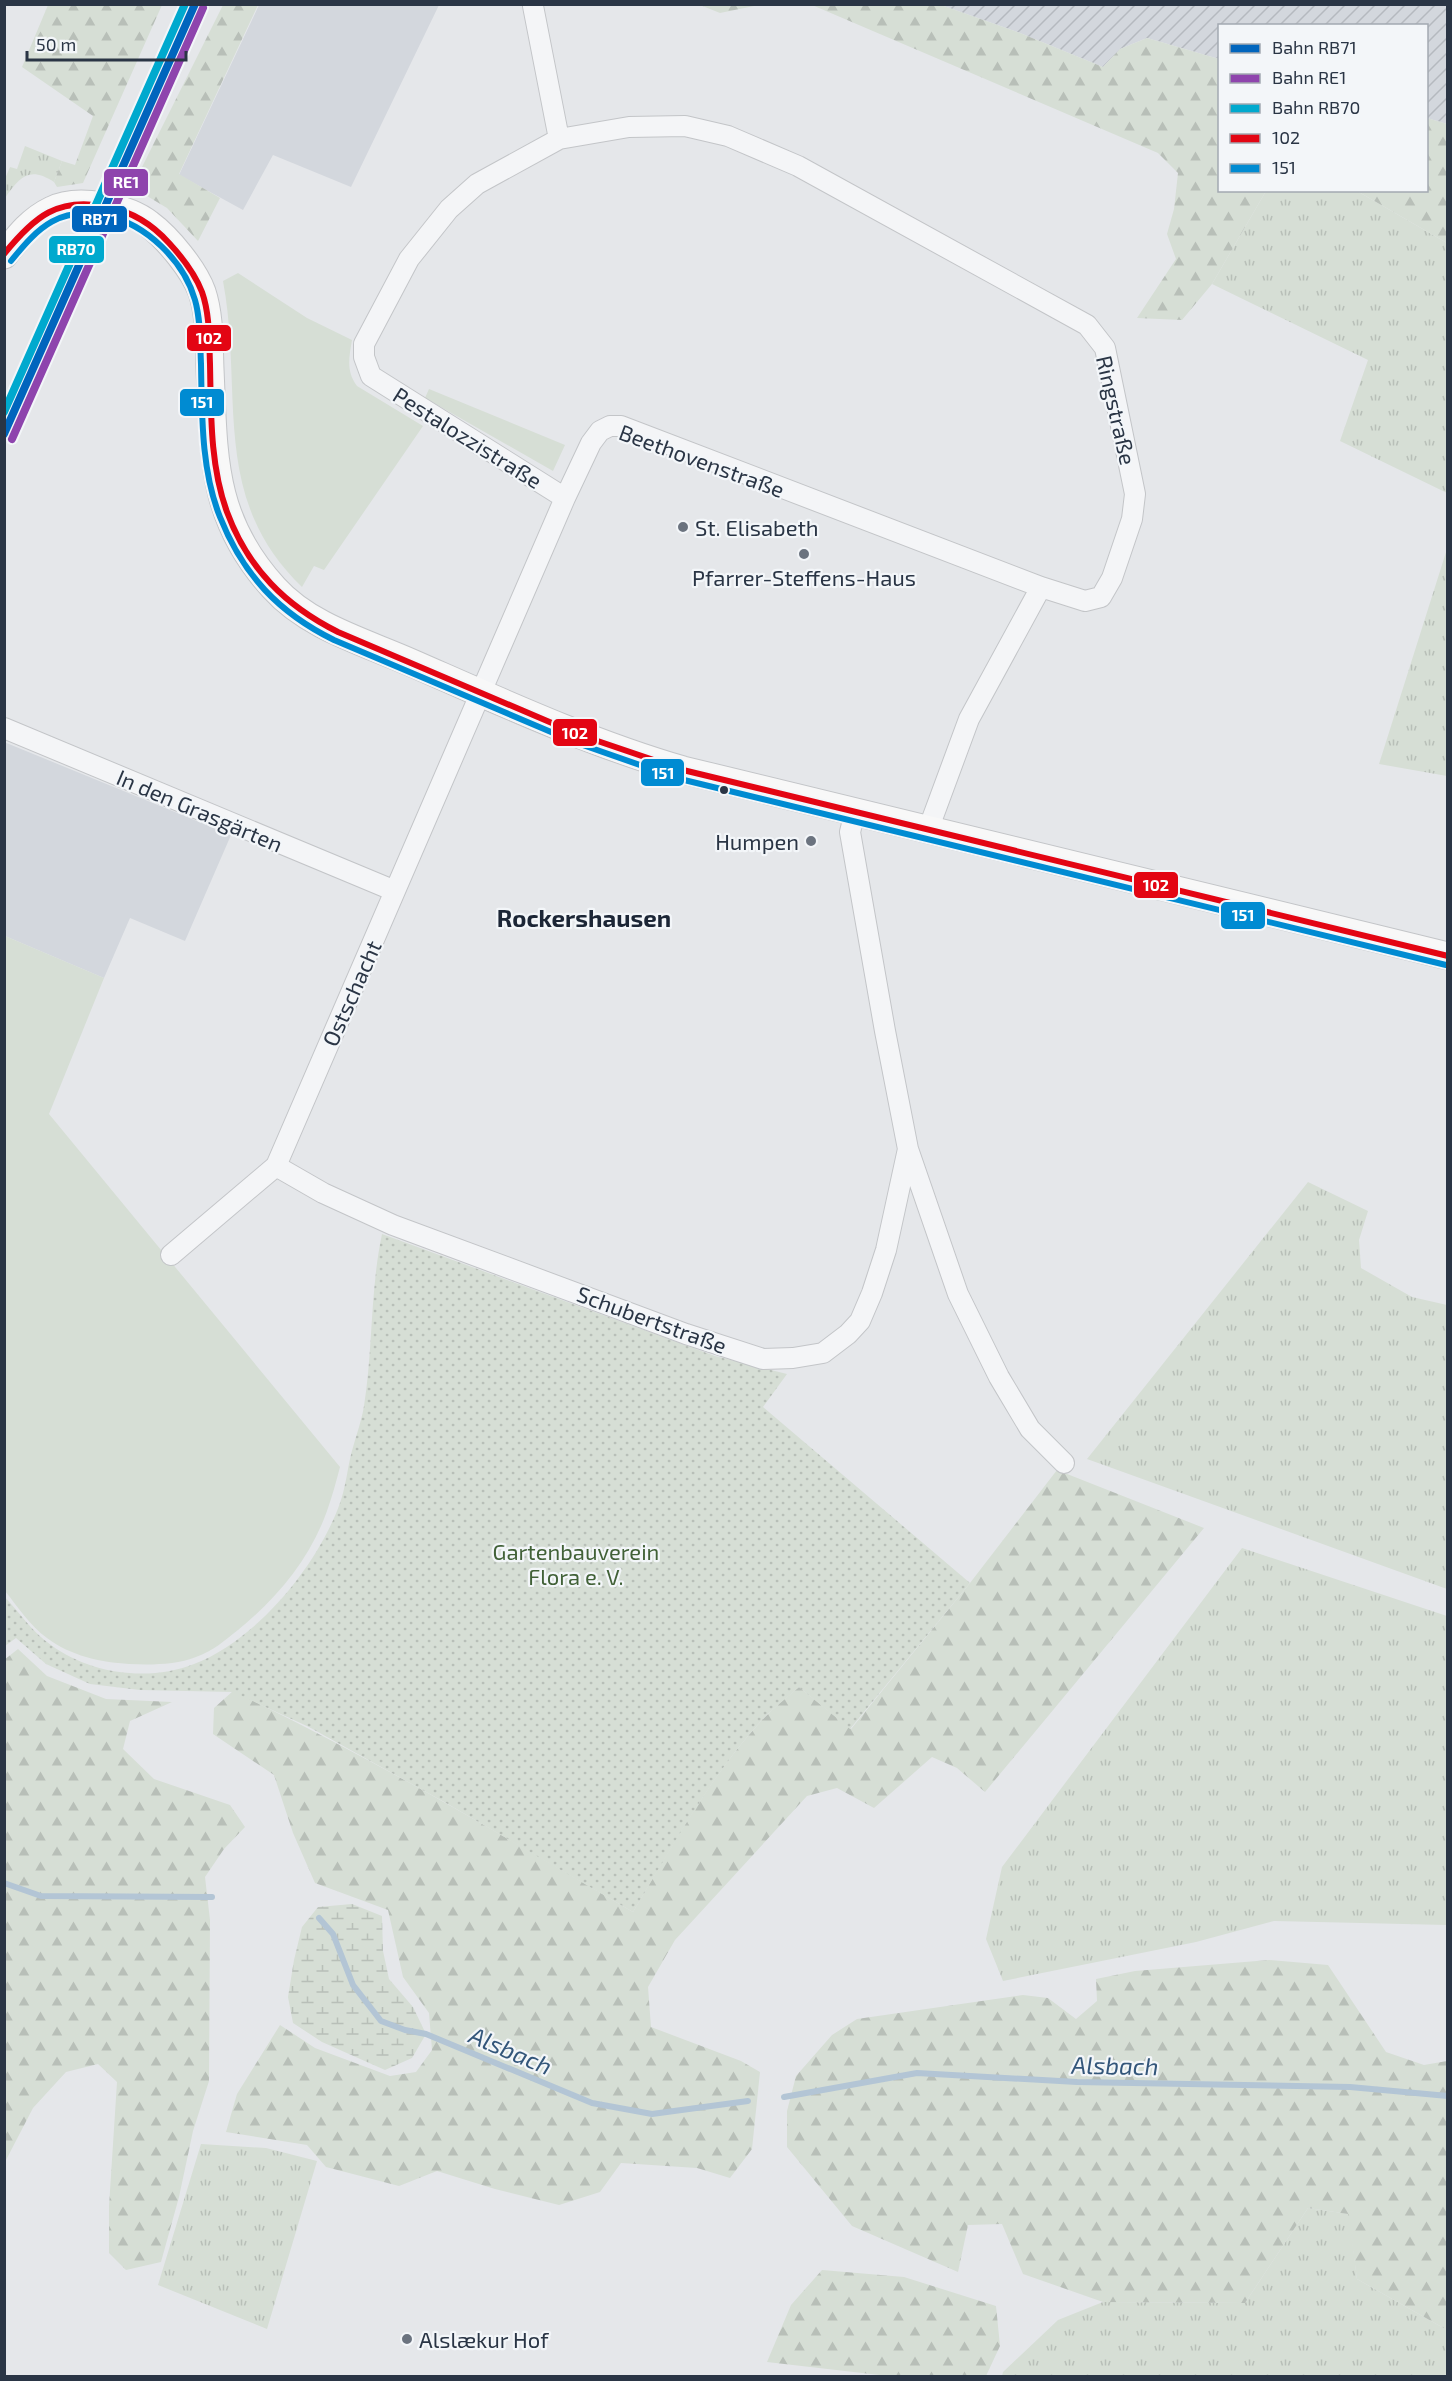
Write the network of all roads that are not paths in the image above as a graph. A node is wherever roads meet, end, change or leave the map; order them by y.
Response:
1 (533, 6) edge
2 (559, 139) junction
3 (4, 255) edge
4 (371, 376) joint
5 (565, 498) junction
6 (1041, 587) junction
7 (480, 693) junction
8 (4, 728) edge
9 (855, 812) junction
10 (928, 830) junction
11 (395, 891) junction
12 (1448, 956) edge
13 (908, 1149) junction
14 (276, 1166) junction
15 (171, 1255) dead end
16 (1064, 1463) dead end

1 - 2 street
2 - 4 street, Ringstraße
2 - 6 street, Ringstraße
3 - 7 street
4 - 5 street, Pestalozzistraße
5 - 6 street, Beethovenstraße
5 - 7 street, Beethovenstraße
6 - 10 street
7 - 9 street
7 - 11 street, Ostschacht
8 - 11 street, In den Grasgärten
9 - 10 street
9 - 13 street, Schubertstraße
10 - 12 street
11 - 14 street, Ostschacht
13 - 14 street, Schubertstraße
13 - 16 street, Schubertstraße
14 - 15 street, Ostschacht

